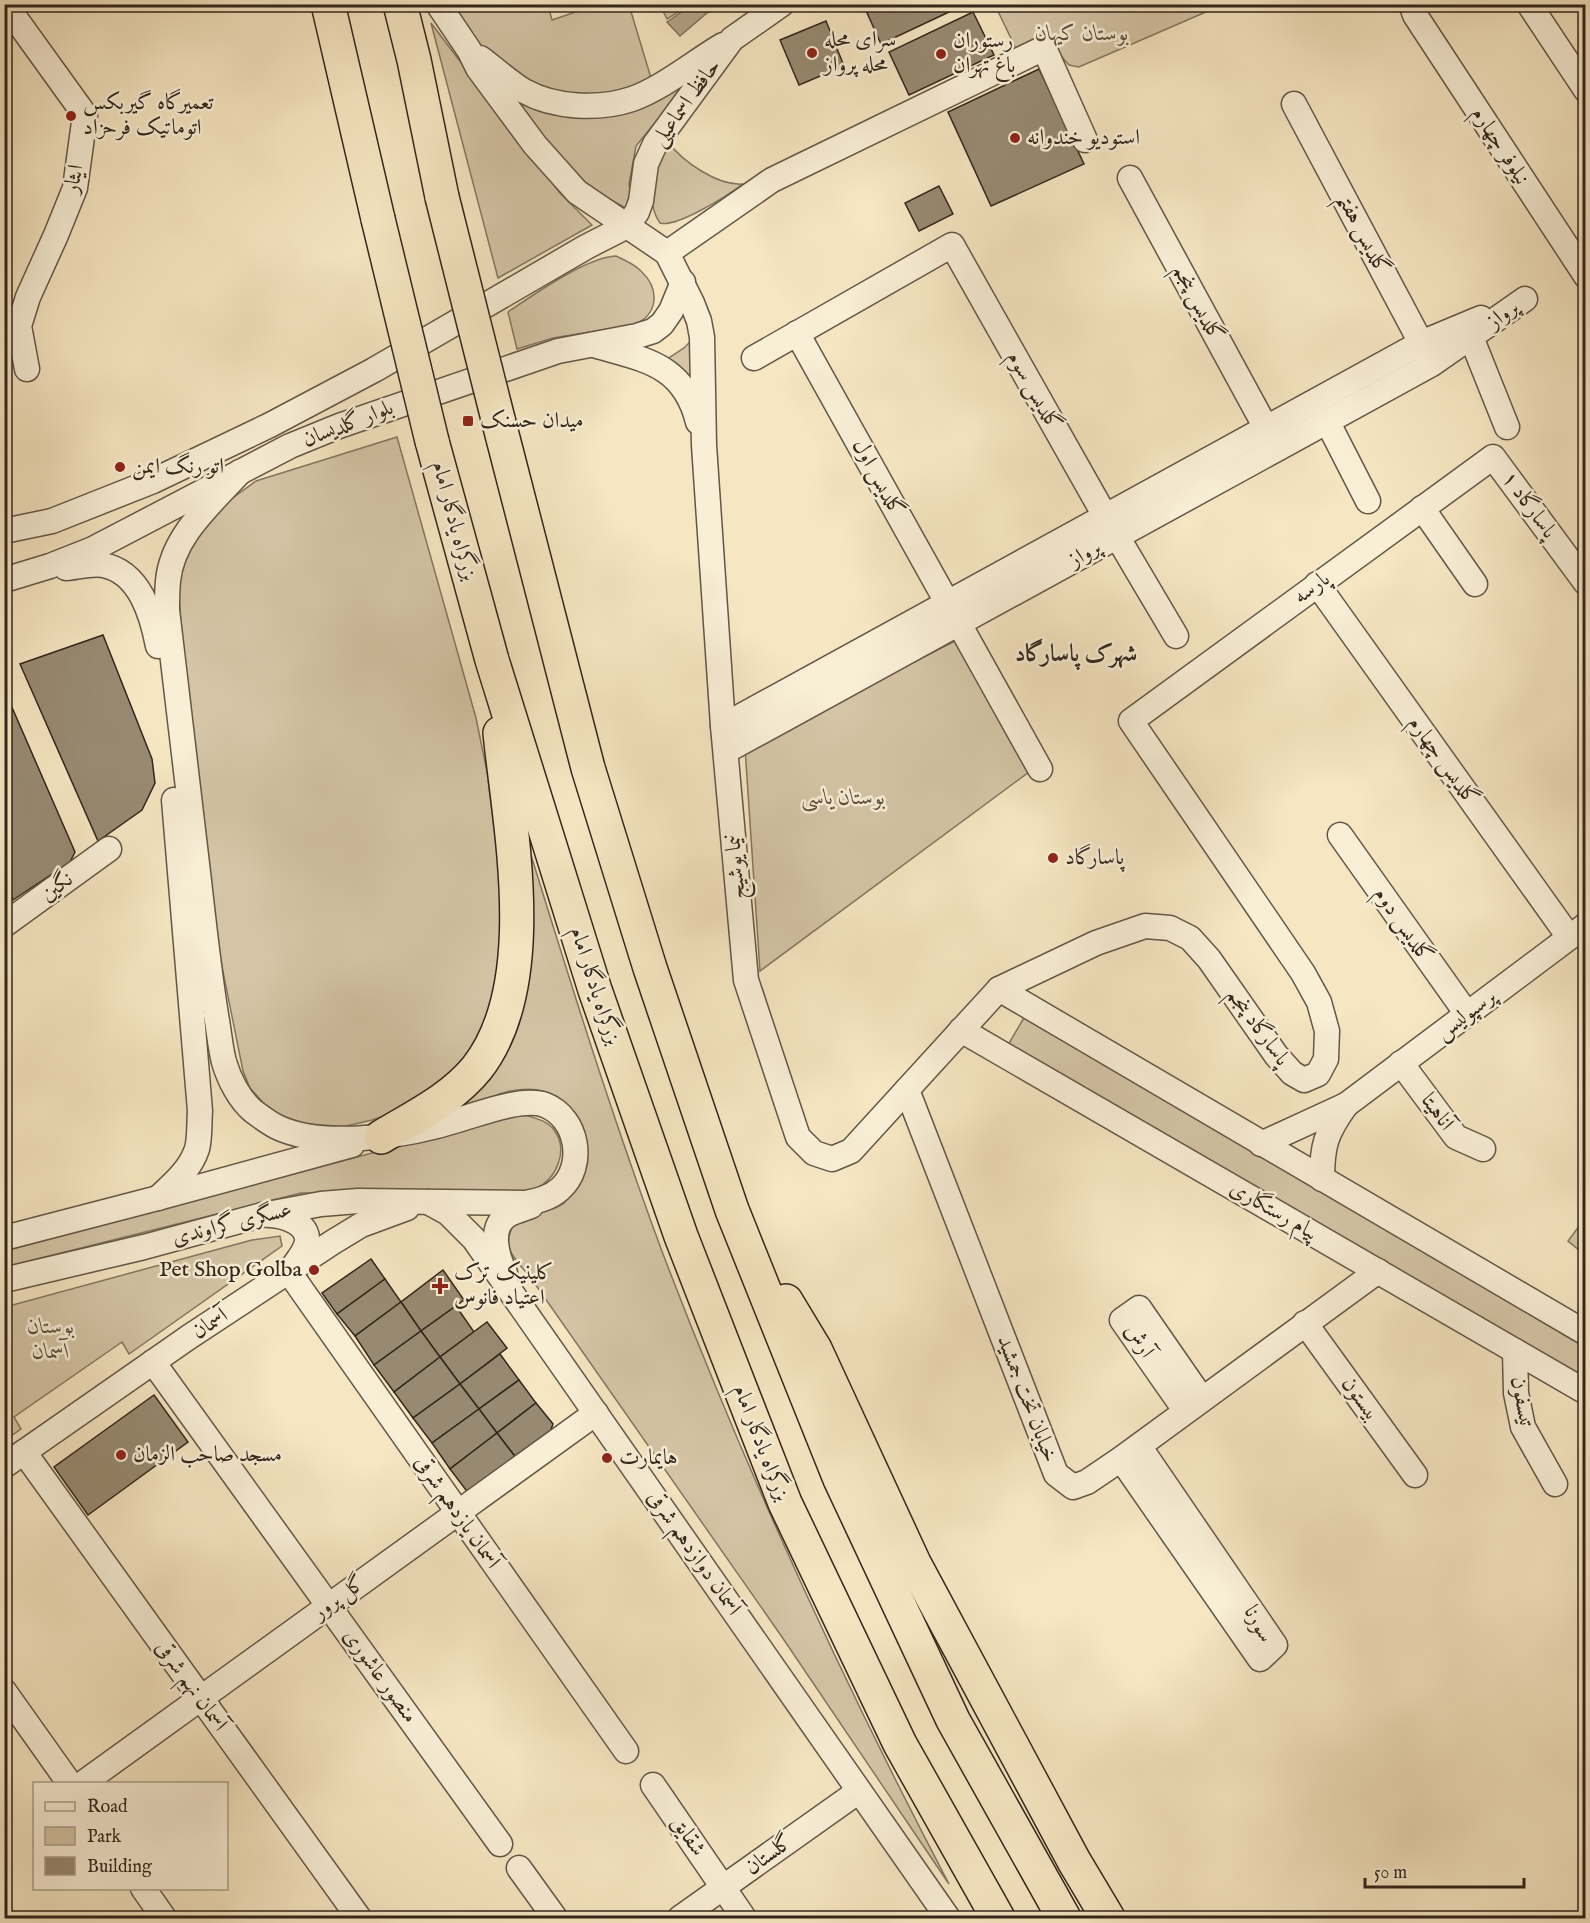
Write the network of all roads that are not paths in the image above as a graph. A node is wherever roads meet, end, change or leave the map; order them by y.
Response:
1 (5, 4) edge
2 (328, 4) edge
3 (400, 4) edge
4 (438, 4) edge
5 (782, 4) edge
6 (1529, 4) edge
7 (1413, 10) edge
8 (732, 39) junction
9 (469, 50) junction
10 (1586, 90) edge
11 (1294, 104) dead end
12 (1085, 140) dead end
13 (1130, 178) dead end
14 (627, 226) junction
15 (667, 253) junction
16 (1586, 276) edge
17 (683, 282) junction
18 (797, 333) junction
19 (1471, 337) junction
20 (592, 345) junction
21 (1426, 353) junction
22 (754, 358) dead end
23 (27, 369) dead end
24 (1327, 421) junction
25 (1507, 427) dead end
26 (1266, 428) junction
27 (704, 445) junction
28 (1493, 457) joint
29 (240, 472) junction
30 (1368, 501) dead end
31 (1422, 508) junction
32 (1111, 526) junction
33 (4, 531) edge
34 (16, 577) edge
35 (1586, 583) edge
36 (1317, 584) junction
37 (1475, 584) dead end
38 (953, 613) junction
39 (1176, 636) dead end
40 (492, 660) junction
41 (1131, 721) joint
42 (723, 726) junction
43 (726, 751) junction
44 (1040, 769) dead end
45 (1340, 835) dead end
46 (109, 849) dead end
47 (4, 925) edge
48 (1577, 931) edge
49 (999, 989) junction
50 (1467, 1014) junction
51 (961, 1030) junction
52 (1401, 1063) junction
53 (907, 1090) junction
54 (1346, 1105) junction
55 (381, 1137) junction
56 (1261, 1144) junction
57 (1483, 1149) dead end
58 (1322, 1179) junction
59 (158, 1198) junction
60 (544, 1200) junction
61 (427, 1201) junction
62 (732, 1210) junction
63 (262, 1215) junction
64 (4, 1238) edge
65 (1378, 1271) junction
66 (289, 1272) junction
67 (4, 1280) edge
68 (518, 1302) junction
69 (1305, 1323) junction
70 (1586, 1333) edge
71 (1515, 1351) junction
72 (153, 1362) junction
73 (1586, 1392) edge
74 (597, 1413) junction
75 (24, 1452) junction
76 (1130, 1452) junction
77 (4, 1466) edge
78 (1415, 1475) dead end
79 (1555, 1484) dead end
80 (458, 1513) junction
81 (329, 1605) junction
82 (4, 1691) edge
83 (200, 1698) junction
84 (626, 1751) dead end
85 (69, 1782) edge
86 (85, 1782) edge
87 (653, 1785) dead end
88 (859, 1791) junction
89 (500, 1844) dead end
90 (519, 1868) dead end
91 (722, 1888) junction
92 (144, 1890) edge
93 (164, 1918) edge
94 (359, 1918) edge
95 (555, 1918) edge
96 (680, 1918) edge
97 (744, 1918) edge
98 (948, 1918) edge
99 (998, 1918) edge
100 (1064, 1918) edge
101 (1108, 1918) edge

1 - 23 street, ایثار
2 - 40 highway, بزرگراه یادگار امام, bridge
3 - 62 highway, bridge
4 - 9 street
5 - 8 street, حافظ اسماعیلی
6 - 10 street
7 - 16 street, نیلوفر چهارم
8 - 9 street
8 - 14 street, حافظ اسماعیلی
9 - 14 street
11 - 21 street, گلدیس هفتم
12 - 15 street
13 - 26 street, گلدیس پنجم
14 - 15 street
14 - 33 street, بلوار گلدیسان
15 - 17 street
17 - 20 street, بلوار گلدیسان
17 - 27 street
18 - 22 street
18 - 32 street, گلدیس سوم
18 - 38 street, گلدیس اول
19 - 21 street, پرواز
19 - 21 street, پرواز
19 - 25 street
20 - 27 street
20 - 29 street, بلوار گلدیسان
21 - 24 street, پرواز
21 - 26 street, پرواز
24 - 30 street
24 - 32 street, پرواز
26 - 32 street, پرواز
27 - 42 street, نیما یوشیج
28 - 31 street, پارسه
28 - 35 street, پاسارگاد ۱
29 - 34 street, بلوار گلدیسان
29 - 55 street
31 - 36 street, پارسه
31 - 37 street
32 - 38 street, پرواز
32 - 39 street
34 - 59 street
36 - 41 street, پارسه
36 - 48 street, گلدیس چهارم
38 - 42 street, پرواز
38 - 43 street, پرواز
38 - 44 street
40 - 55 highway
40 - 99 highway, بزرگراه یادگار امام
41 - 49 street, پاسارگاد پنجم
42 - 43 street, نیما یوشیج
43 - 53 street, نیما یوشیج
45 - 50 street, گلدیس دوم
46 - 47 street, نگین
48 - 50 street, پرسپولیس
49 - 51 street, نیما یوشیج
49 - 56 street
50 - 52 street, پرسپولیس
51 - 53 street, نیما یوشیج
51 - 65 street, پیام رستگاری
52 - 54 street, پرسپولیس
52 - 57 street, آناهیتا
53 - 76 street, خیابان تخت جمشید
54 - 56 street, پرسپولیس
54 - 58 street, پرسپولیس
55 - 59 street, عسگری گراوندی
55 - 60 street
56 - 58 street
58 - 70 street
59 - 64 street, عسگری گراوندی
60 - 61 street, عسگری گراوندی
60 - 68 street
61 - 63 street, عسگری گراوندی
61 - 66 street, آسمان
61 - 68 street, آسمان دوازدهم شرقی
62 - 100 highway
62 - 101 highway
63 - 66 street
63 - 67 street, عسگری گراوندی
65 - 69 street, خیابان تخت جمشید
65 - 71 street, پیام رستگاری
66 - 72 street, آسمان
66 - 80 street, آسمان یازدهم شرقی
68 - 74 street, آسمان دوازدهم شرقی
69 - 76 street, خیابان تخت جمشید
69 - 78 street, بیستون
71 - 73 street, پیام رستگاری
71 - 79 street, تیسفون
72 - 75 street, آسمان
72 - 81 street, منصور عاشوری
74 - 80 street, گل پرور
74 - 88 street, آسمان دوازدهم شرقی
75 - 77 street, آسمان
75 - 83 street, آسمان نهم شرقی
76 - 76 street, سورنا
80 - 81 street, گل پرور
80 - 84 street, آسمان یازدهم شرقی
81 - 83 street, گل پرور
81 - 89 street, منصور عاشوری
82 - 85 street
83 - 86 street, گل پرور
83 - 94 street, آسمان نهم شرقی
87 - 91 street, شقایق
88 - 91 street, گلستان
88 - 98 street, آسمان دوازدهم شرقی
90 - 95 street
91 - 96 street, گلستان
91 - 97 street, شقایق
92 - 93 street

